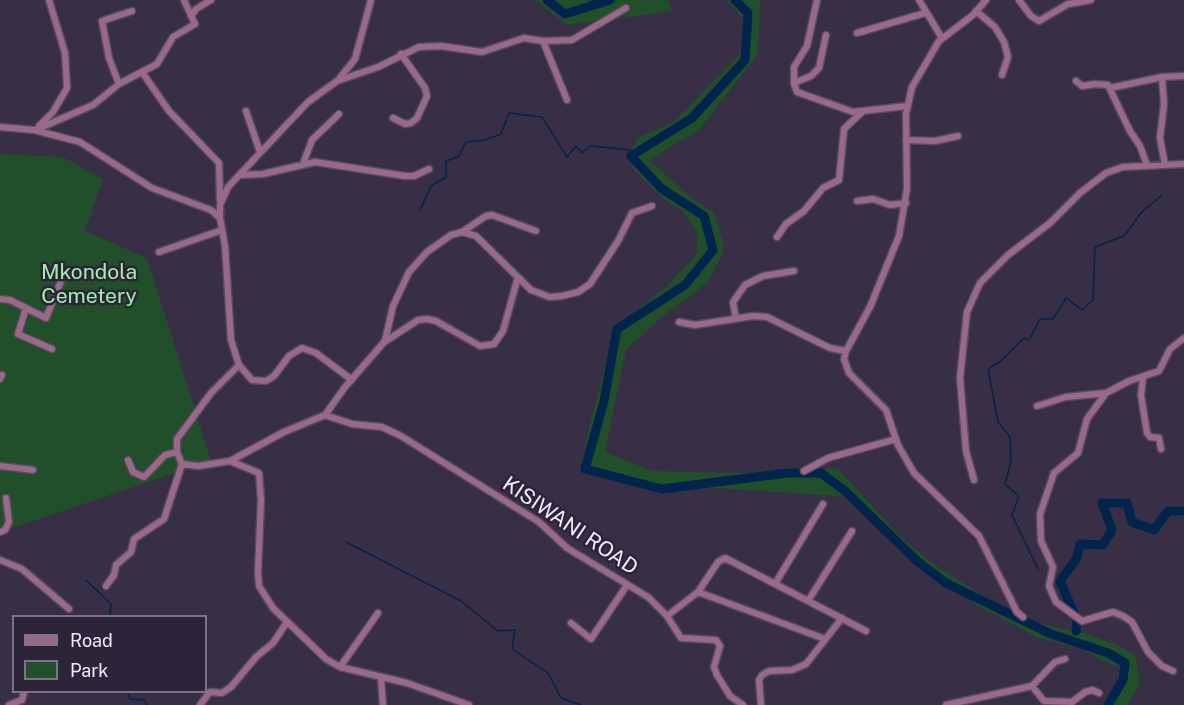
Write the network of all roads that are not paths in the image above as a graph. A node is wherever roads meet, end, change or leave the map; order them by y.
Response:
1 (48, 0) edge
2 (184, 0) edge
3 (211, 0) edge
4 (371, 0) edge
5 (817, 0) edge
6 (919, 0) edge
7 (986, 0) edge
8 (1019, 0) edge
9 (1091, 0) edge
10 (626, 8) dead end
11 (132, 11) dead end
12 (976, 11) junction
13 (925, 13) junction
14 (191, 16) junction
15 (857, 33) dead end
16 (826, 35) dead end
17 (942, 38) junction
18 (543, 41) junction
19 (401, 54) junction
20 (142, 72) junction
21 (1002, 75) dead end
22 (1184, 76) edge
23 (1161, 77) junction
24 (337, 81) junction
25 (1076, 81) dead end
26 (794, 83) junction
27 (119, 84) junction
28 (1110, 88) junction
29 (567, 99) dead end
30 (907, 106) junction
31 (246, 111) dead end
32 (863, 112) junction
33 (339, 114) dead end
34 (393, 118) dead end
35 (0, 127) edge
36 (34, 130) junction
37 (958, 136) dead end
38 (906, 140) junction
39 (260, 152) junction
40 (303, 164) junction
41 (1184, 164) edge
42 (1147, 165) junction
43 (1165, 165) junction
44 (429, 169) dead end
45 (240, 175) junction
46 (857, 201) dead end
47 (906, 203) junction
48 (220, 205) junction
49 (652, 206) dead end
50 (220, 218) junction
51 (222, 230) junction
52 (536, 231) dead end
53 (462, 232) junction
54 (777, 237) dead end
55 (159, 252) dead end
56 (794, 271) dead end
57 (518, 277) junction
58 (61, 281) dead end
59 (0, 299) edge
60 (26, 308) junction
61 (736, 319) junction
62 (680, 322) dead end
63 (1184, 338) edge
64 (386, 341) junction
65 (52, 348) dead end
66 (846, 351) junction
67 (239, 365) junction
68 (1143, 377) junction
69 (352, 380) junction
70 (1106, 393) junction
71 (1037, 406) dead end
72 (325, 415) junction
73 (896, 439) junction
74 (1161, 449) dead end
75 (177, 452) junction
76 (128, 460) dead end
77 (230, 461) junction
78 (182, 464) junction
79 (0, 466) edge
80 (33, 470) dead end
81 (804, 471) dead end
82 (974, 480) dead end
83 (6, 498) dead end
84 (824, 504) dead end
85 (852, 531) dead end
86 (0, 532) edge
87 (0, 560) edge
88 (775, 584) junction
89 (627, 585) junction
90 (106, 586) dead end
91 (698, 592) junction
92 (808, 601) junction
93 (69, 609) dead end
94 (378, 613) dead end
95 (667, 616) junction
96 (1023, 617) dead end
97 (842, 618) junction
98 (287, 622) junction
99 (572, 623) dead end
100 (866, 631) dead end
101 (825, 639) junction
102 (1065, 659) dead end
103 (340, 667) junction
104 (1173, 671) dead end
105 (381, 679) junction
106 (1032, 686) junction
107 (24, 693) edge
108 (1099, 693) dead end
109 (732, 703) edge
110 (461, 704) edge
111 (9, 705) edge
112 (200, 705) edge
113 (383, 705) edge
114 (470, 705) edge
115 (743, 705) edge
116 (761, 705) edge
117 (946, 705) edge

1 - 36 street
2 - 14 street
3 - 14 street
4 - 24 street
5 - 26 street
6 - 13 street
7 - 12 street
8 - 9 street
10 - 18 street
11 - 27 street
12 - 17 street
12 - 21 street
13 - 15 street
13 - 17 street
14 - 20 street
16 - 26 street
17 - 30 street
18 - 19 street
18 - 29 street
19 - 24 street
19 - 34 street
20 - 27 street
20 - 48 street
22 - 23 street
23 - 28 street
23 - 43 street
24 - 39 street
25 - 28 street
26 - 32 street
27 - 36 street
28 - 42 street
30 - 32 street
30 - 38 street
31 - 39 street
32 - 54 street
33 - 40 street
35 - 36 street
36 - 50 street
37 - 38 street
38 - 47 street
39 - 45 street
40 - 44 street
40 - 45 street
41 - 43 street
42 - 43 street
42 - 82 street
45 - 48 street
46 - 47 street
47 - 66 street
48 - 50 street
49 - 57 street
50 - 51 street
51 - 55 street
51 - 67 street
52 - 53 street
53 - 57 street
53 - 64 street
56 - 61 street
57 - 64 street
58 - 60 street
59 - 60 street
60 - 65 street
61 - 62 street
61 - 66 street
63 - 68 street
64 - 69 street
66 - 73 street
67 - 69 street
67 - 75 street
68 - 70 street
68 - 74 street
69 - 72 street
70 - 71 street
70 - 104 street
72 - 77 street
72 - 89 street, KISIWANI ROAD
73 - 81 street
73 - 96 street
75 - 76 street
75 - 78 street
77 - 78 street
77 - 98 street
78 - 90 street
79 - 80 street
83 - 86 street
84 - 88 street
85 - 92 street
87 - 93 street
88 - 91 street
88 - 92 street
89 - 95 street, KISIWANI ROAD
89 - 99 street
91 - 95 street
91 - 101 street
92 - 97 street
94 - 103 street
95 - 109 street, KISIWANI ROAD
97 - 100 street
97 - 101 street
98 - 103 street
98 - 112 street
101 - 116 street
102 - 106 street
103 - 105 street
105 - 110 street
105 - 113 street
106 - 108 street
106 - 117 street
107 - 111 street
109 - 115 street, KISIWANI ROAD
110 - 114 street

